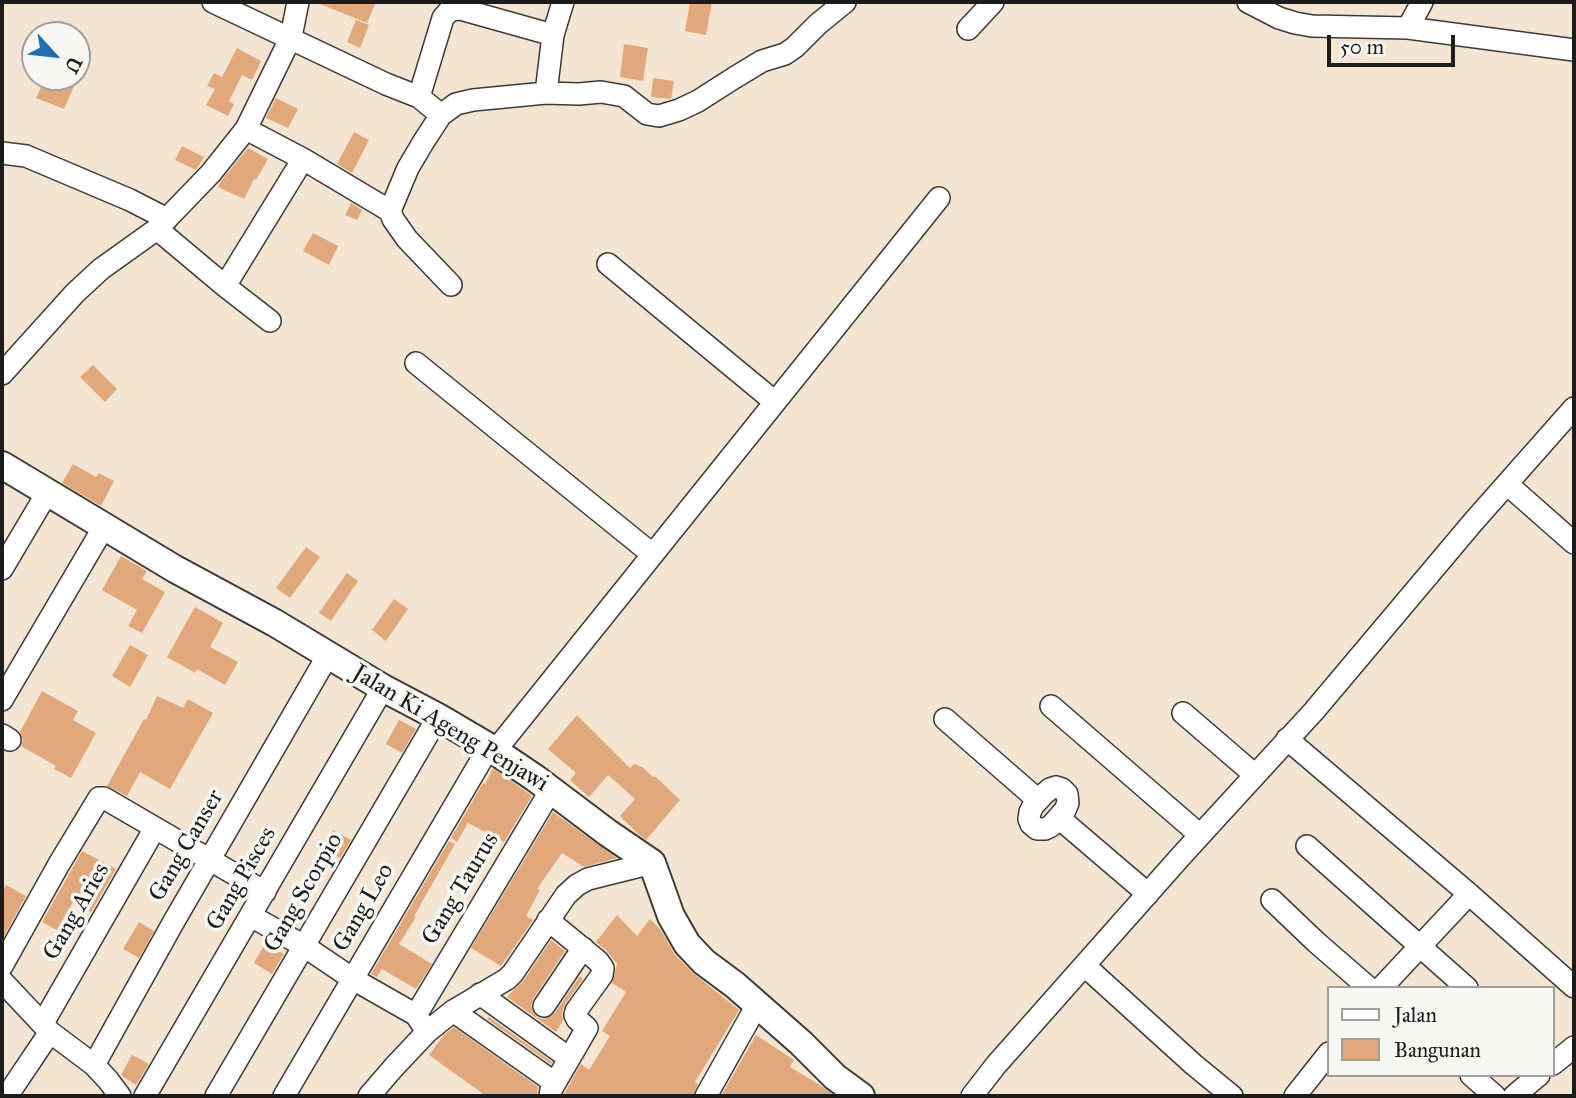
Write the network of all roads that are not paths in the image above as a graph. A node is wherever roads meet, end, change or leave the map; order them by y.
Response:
1 (213, 2) edge
2 (298, 2) edge
3 (563, 2) edge
4 (845, 2) edge
5 (993, 2) edge
6 (1422, 2) edge
7 (1260, 4) edge
8 (1408, 28) junction
9 (968, 29) dead end
10 (553, 35) junction
11 (290, 37) junction
12 (1574, 50) edge
13 (546, 93) junction
14 (419, 97) junction
15 (441, 115) junction
16 (246, 129) junction
17 (2, 153) edge
18 (303, 159) junction
19 (939, 198) dead end
20 (390, 211) junction
21 (162, 224) junction
22 (608, 264) dead end
23 (451, 285) dead end
24 (225, 286) junction
25 (270, 321) dead end
26 (416, 363) dead end
27 (2, 374) edge
28 (775, 402) junction
29 (1574, 408) edge
30 (2, 465) edge
31 (1507, 484) junction
32 (47, 493) junction
33 (105, 525) junction
34 (1574, 543) edge
35 (652, 554) junction
36 (2, 569) edge
37 (328, 655) junction
38 (383, 688) junction
39 (2, 700) edge
40 (1051, 706) dead end
41 (1183, 713) dead end
42 (438, 717) junction
43 (945, 719) dead end
44 (1287, 739) junction
45 (492, 749) junction
46 (1255, 775) junction
47 (551, 790) junction
48 (155, 828) junction
49 (1200, 835) junction
50 (1307, 846) dead end
51 (210, 860) junction
52 (652, 863) junction
53 (265, 892) junction
54 (1148, 894) junction
55 (1469, 894) junction
56 (1272, 900) dead end
57 (251, 916) junction
58 (548, 920) junction
59 (1420, 945) junction
60 (304, 946) junction
61 (583, 948) junction
62 (1085, 965) junction
63 (2, 966) edge
64 (353, 979) junction
65 (2, 981) edge
66 (1367, 986) edge
67 (1383, 986) edge
68 (1465, 986) edge
69 (1574, 987) edge
70 (480, 994) junction
71 (757, 1005) junction
72 (544, 1006) dead end
73 (453, 1011) junction
74 (421, 1023) junction
75 (47, 1028) junction
76 (1573, 1050) edge
77 (1328, 1054) edge
78 (569, 1058) junction
79 (1555, 1063) edge
80 (94, 1065) junction
81 (1473, 1077) edge
82 (1537, 1077) edge
83 (553, 1089) edge
84 (380, 1093) edge
85 (7, 1096) edge
86 (120, 1096) edge
87 (145, 1096) edge
88 (216, 1096) edge
89 (284, 1096) edge
90 (706, 1096) edge
91 (861, 1096) edge
92 (972, 1096) edge
93 (1232, 1096) edge
94 (1295, 1096) edge
95 (1495, 1096) edge
96 (1514, 1096) edge

1 - 11 street
2 - 11 street
3 - 10 street
4 - 13 street
5 - 9 street
6 - 8 street
7 - 8 street
8 - 12 street
10 - 13 street
10 - 14 street
11 - 14 street
11 - 16 street
13 - 15 street
14 - 15 street
15 - 20 street
16 - 18 street
16 - 21 street
17 - 21 street
18 - 20 street
18 - 24 street
19 - 28 street, Gang Leo
20 - 23 street
21 - 24 street
21 - 27 street
22 - 28 street
24 - 25 street
26 - 35 street
28 - 35 street, Gang Leo
29 - 31 street
30 - 32 main road, Jalan Ki Ageng Penjawi
31 - 34 street
31 - 44 street
32 - 33 main road, Jalan Ki Ageng Penjawi
32 - 36 street
33 - 37 main road, Jalan Ki Ageng Penjawi
33 - 39 street
35 - 45 street, Gang Leo
37 - 38 main road, Jalan Ki Ageng Penjawi
37 - 51 street, Gang Canser
38 - 42 main road, Jalan Ki Ageng Penjawi
38 - 53 street, Gang Pisces
40 - 49 street
41 - 46 street
42 - 45 main road, Jalan Ki Ageng Penjawi
42 - 60 street, Gang Scorpio
43 - 54 street
44 - 46 street
44 - 55 street
45 - 47 main road, Jalan Ki Ageng Penjawi
45 - 64 street, Gang Leo
46 - 49 street
47 - 52 main road, Jalan Ki Ageng Penjawi
47 - 74 street, Gang Taurus
48 - 51 street
48 - 63 street
48 - 75 street, Gang Aries
49 - 54 street
50 - 59 street
51 - 53 street
51 - 80 street, Gang Canser
52 - 58 street
52 - 71 main road
53 - 57 street, Gang Pisces
54 - 62 street
55 - 59 street
55 - 69 street
56 - 66 street
57 - 60 street
57 - 87 street, Gang Pisces
58 - 61 street
58 - 70 street
59 - 67 street
59 - 68 street
60 - 64 street
60 - 88 street, Gang Scorpio
61 - 72 street
61 - 78 street
62 - 92 street
62 - 93 street
64 - 74 street
64 - 89 street, Gang Leo
65 - 75 street
70 - 73 street
70 - 78 street
71 - 90 street
71 - 91 main road
73 - 74 street
73 - 83 street
74 - 84 street
75 - 80 street
75 - 85 street, Gang Aries
76 - 79 street
77 - 94 street
78 - 83 street
80 - 86 street
81 - 95 street
82 - 96 street

